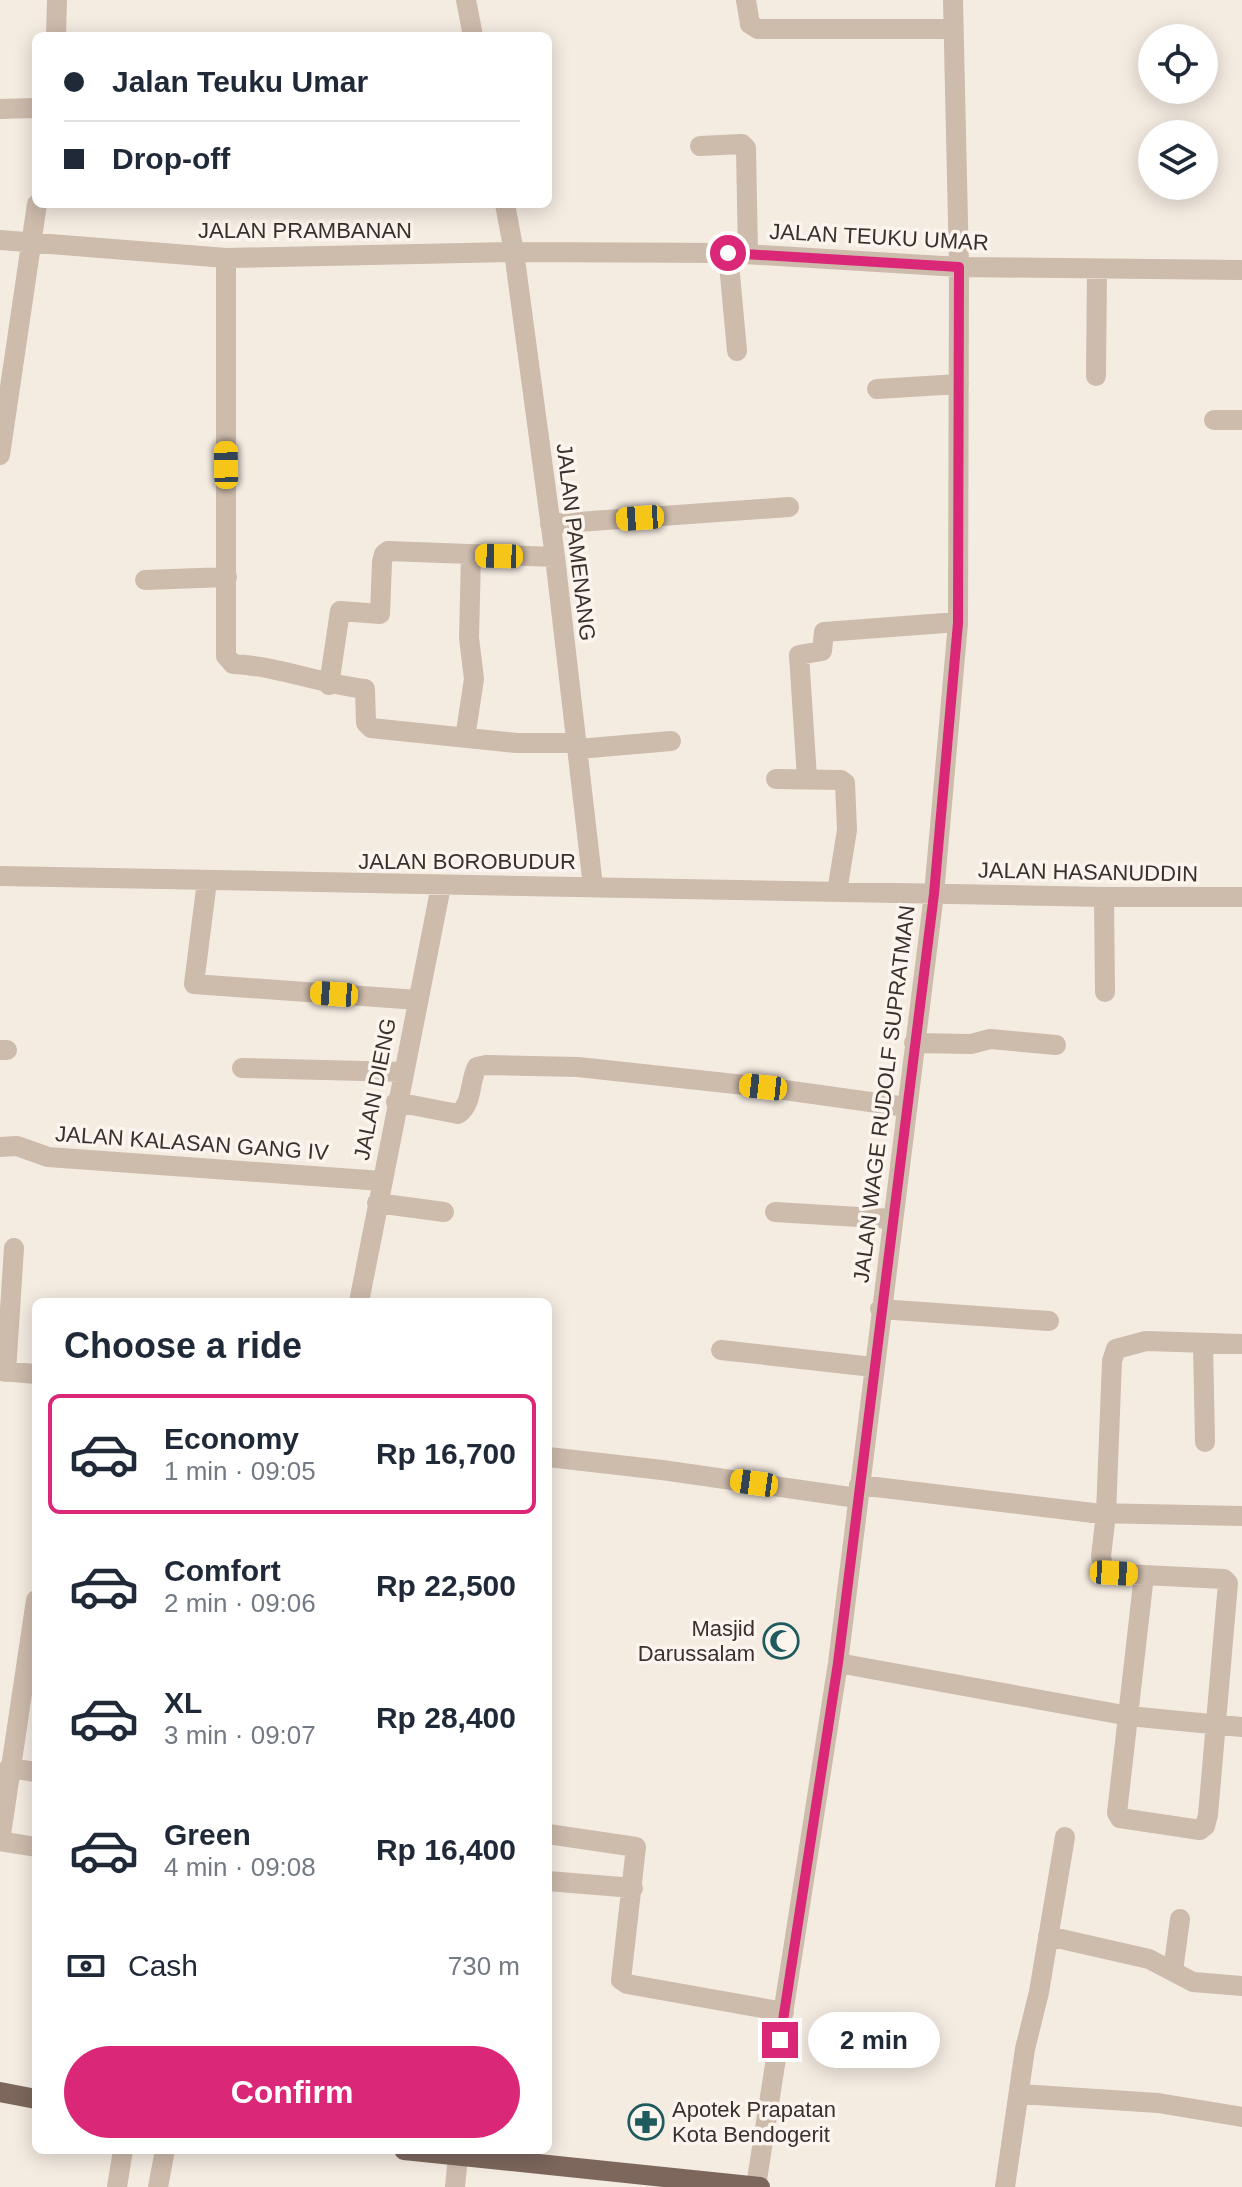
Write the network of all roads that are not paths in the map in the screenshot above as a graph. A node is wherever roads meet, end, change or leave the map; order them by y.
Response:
1 (57, 0) edge
2 (466, 0) edge
3 (746, 0) edge
4 (953, 0) edge
5 (953, 29) junction
6 (56, 32) edge
7 (472, 32) edge
8 (32, 108) edge
9 (0, 109) edge
10 (700, 146) dead end
11 (36, 208) edge
12 (506, 208) edge
13 (0, 240) edge
14 (31, 241) junction
15 (514, 252) junction
16 (738, 253) junction
17 (226, 258) junction
18 (959, 267) junction
19 (1097, 269) junction
20 (1242, 270) edge
21 (737, 351) dead end
22 (1096, 376) dead end
23 (959, 384) junction
24 (877, 389) dead end
25 (1214, 420) dead end
26 (1242, 420) edge
27 (0, 455) edge
28 (789, 507) dead end
29 (550, 524) junction
30 (471, 556) junction
31 (555, 557) junction
32 (227, 577) junction
33 (145, 580) dead end
34 (958, 622) junction
35 (329, 685) junction
36 (465, 738) junction
37 (671, 741) dead end
38 (577, 746) junction
39 (807, 778) junction
40 (776, 779) dead end
41 (0, 876) edge
42 (207, 881) junction
43 (441, 886) junction
44 (593, 886) junction
45 (837, 892) junction
46 (934, 894) junction
47 (1104, 897) junction
48 (1242, 897) edge
49 (1105, 992) dead end
50 (418, 1000) junction
51 (914, 1043) junction
52 (1056, 1045) dead end
53 (242, 1068) dead end
54 (403, 1072) junction
55 (396, 1102) junction
56 (906, 1107) junction
57 (0, 1147) edge
58 (382, 1181) junction
59 (377, 1203) junction
60 (444, 1212) dead end
61 (775, 1212) dead end
62 (892, 1219) junction
63 (14, 1248) dead end
64 (360, 1298) edge
65 (880, 1309) junction
66 (1049, 1321) dead end
67 (1203, 1343) junction
68 (1242, 1344) edge
69 (721, 1350) dead end
70 (873, 1367) junction
71 (3, 1372) edge
72 (32, 1374) edge
73 (1205, 1442) dead end
74 (552, 1457) edge
75 (858, 1491) junction
76 (1099, 1514) junction
77 (1242, 1516) edge
78 (1144, 1575) junction
79 (32, 1625) edge
80 (838, 1663) junction
81 (1129, 1716) junction
82 (1218, 1725) junction
83 (1242, 1727) edge
84 (9, 1768) junction
85 (32, 1771) edge
86 (0, 1835) edge
87 (552, 1835) edge
88 (1065, 1837) dead end
89 (0, 1841) edge
90 (32, 1846) edge
91 (552, 1881) edge
92 (633, 1888) junction
93 (1180, 1919) dead end
94 (1048, 1936) junction
95 (1173, 1971) junction
96 (1242, 1986) edge
97 (784, 2012) junction
98 (0, 2092) edge
99 (1020, 2094) junction
100 (32, 2098) edge
101 (1242, 2117) edge
102 (122, 2154) edge
103 (164, 2154) edge
104 (445, 2154) edge
105 (476, 2154) edge
106 (507, 2155) edge
107 (703, 2184) edge
108 (117, 2187) edge
109 (158, 2187) edge
110 (455, 2187) edge
111 (758, 2187) edge
112 (1005, 2187) edge

1 - 6 street
2 - 7 street
3 - 5 street
4 - 5 street, JALAN WAGE RUDOLF SUPRATMAN
5 - 18 street, JALAN WAGE RUDOLF SUPRATMAN
8 - 9 street
10 - 16 street
11 - 14 street
12 - 15 street, JALAN PAMENANG
13 - 14 street, JALAN PRAMBANAN
14 - 17 street, JALAN PRAMBANAN
14 - 27 street
15 - 16 street, JALAN TEUKU UMAR
15 - 17 street, JALAN PRAMBANAN
15 - 29 street, JALAN PAMENANG
16 - 18 street, JALAN TEUKU UMAR
16 - 21 street
17 - 32 street
18 - 19 street, JALAN TEUKU UMAR
18 - 23 street, JALAN WAGE RUDOLF SUPRATMAN
19 - 20 street, JALAN TEUKU UMAR
19 - 22 street
23 - 24 street
23 - 34 street, JALAN WAGE RUDOLF SUPRATMAN
25 - 26 street
28 - 29 street
29 - 31 street, JALAN PAMENANG
30 - 31 street
30 - 35 street
30 - 36 street
31 - 38 street, JALAN PAMENANG
32 - 33 street
32 - 35 street
34 - 39 street
34 - 46 street, JALAN WAGE RUDOLF SUPRATMAN
35 - 36 street
36 - 38 street
37 - 38 street
38 - 44 street, JALAN PAMENANG
39 - 40 street
39 - 45 street
41 - 42 street, JALAN BOROBUDUR
42 - 43 street, JALAN BOROBUDUR
42 - 50 street
43 - 44 street, JALAN BOROBUDUR
43 - 50 street, JALAN DIENG
44 - 45 street, JALAN BOROBUDUR
45 - 46 street, JALAN BOROBUDUR
46 - 47 street, JALAN HASANUDDIN
46 - 51 street, JALAN WAGE RUDOLF SUPRATMAN
47 - 48 street, JALAN HASANUDDIN
47 - 49 street
50 - 54 street, JALAN DIENG
51 - 52 street
51 - 56 street, JALAN WAGE RUDOLF SUPRATMAN
53 - 54 street
54 - 55 street, JALAN DIENG
55 - 56 street
55 - 58 street, JALAN DIENG
56 - 62 street, JALAN WAGE RUDOLF SUPRATMAN
57 - 58 street, JALAN KALASAN GANG IV
58 - 59 street, JALAN DIENG
59 - 60 street
59 - 64 street, JALAN DIENG
61 - 62 street
62 - 65 street, JALAN WAGE RUDOLF SUPRATMAN
63 - 71 street
65 - 66 street
65 - 70 street, JALAN WAGE RUDOLF SUPRATMAN
67 - 68 street
67 - 73 street
67 - 76 street
69 - 70 street
70 - 75 street, JALAN WAGE RUDOLF SUPRATMAN
71 - 72 street
74 - 75 street
75 - 76 street
75 - 80 street, JALAN WAGE RUDOLF SUPRATMAN
76 - 77 street
76 - 78 street
78 - 81 street
78 - 82 street
79 - 84 street
80 - 81 street
80 - 97 street, JALAN WAGE RUDOLF SUPRATMAN
81 - 82 street
81 - 82 street
82 - 83 street
84 - 85 street
84 - 86 street
86 - 89 street
87 - 92 street
88 - 94 street
89 - 90 street
91 - 92 street
92 - 97 street
93 - 95 street
94 - 95 street
94 - 99 street
95 - 96 street
97 - 111 street, JALAN WAGE RUDOLF SUPRATMAN
98 - 100 main road
99 - 101 street
99 - 112 street
102 - 108 street
103 - 109 street
104 - 110 street
105 - 106 main road
106 - 107 main road
107 - 111 main road

